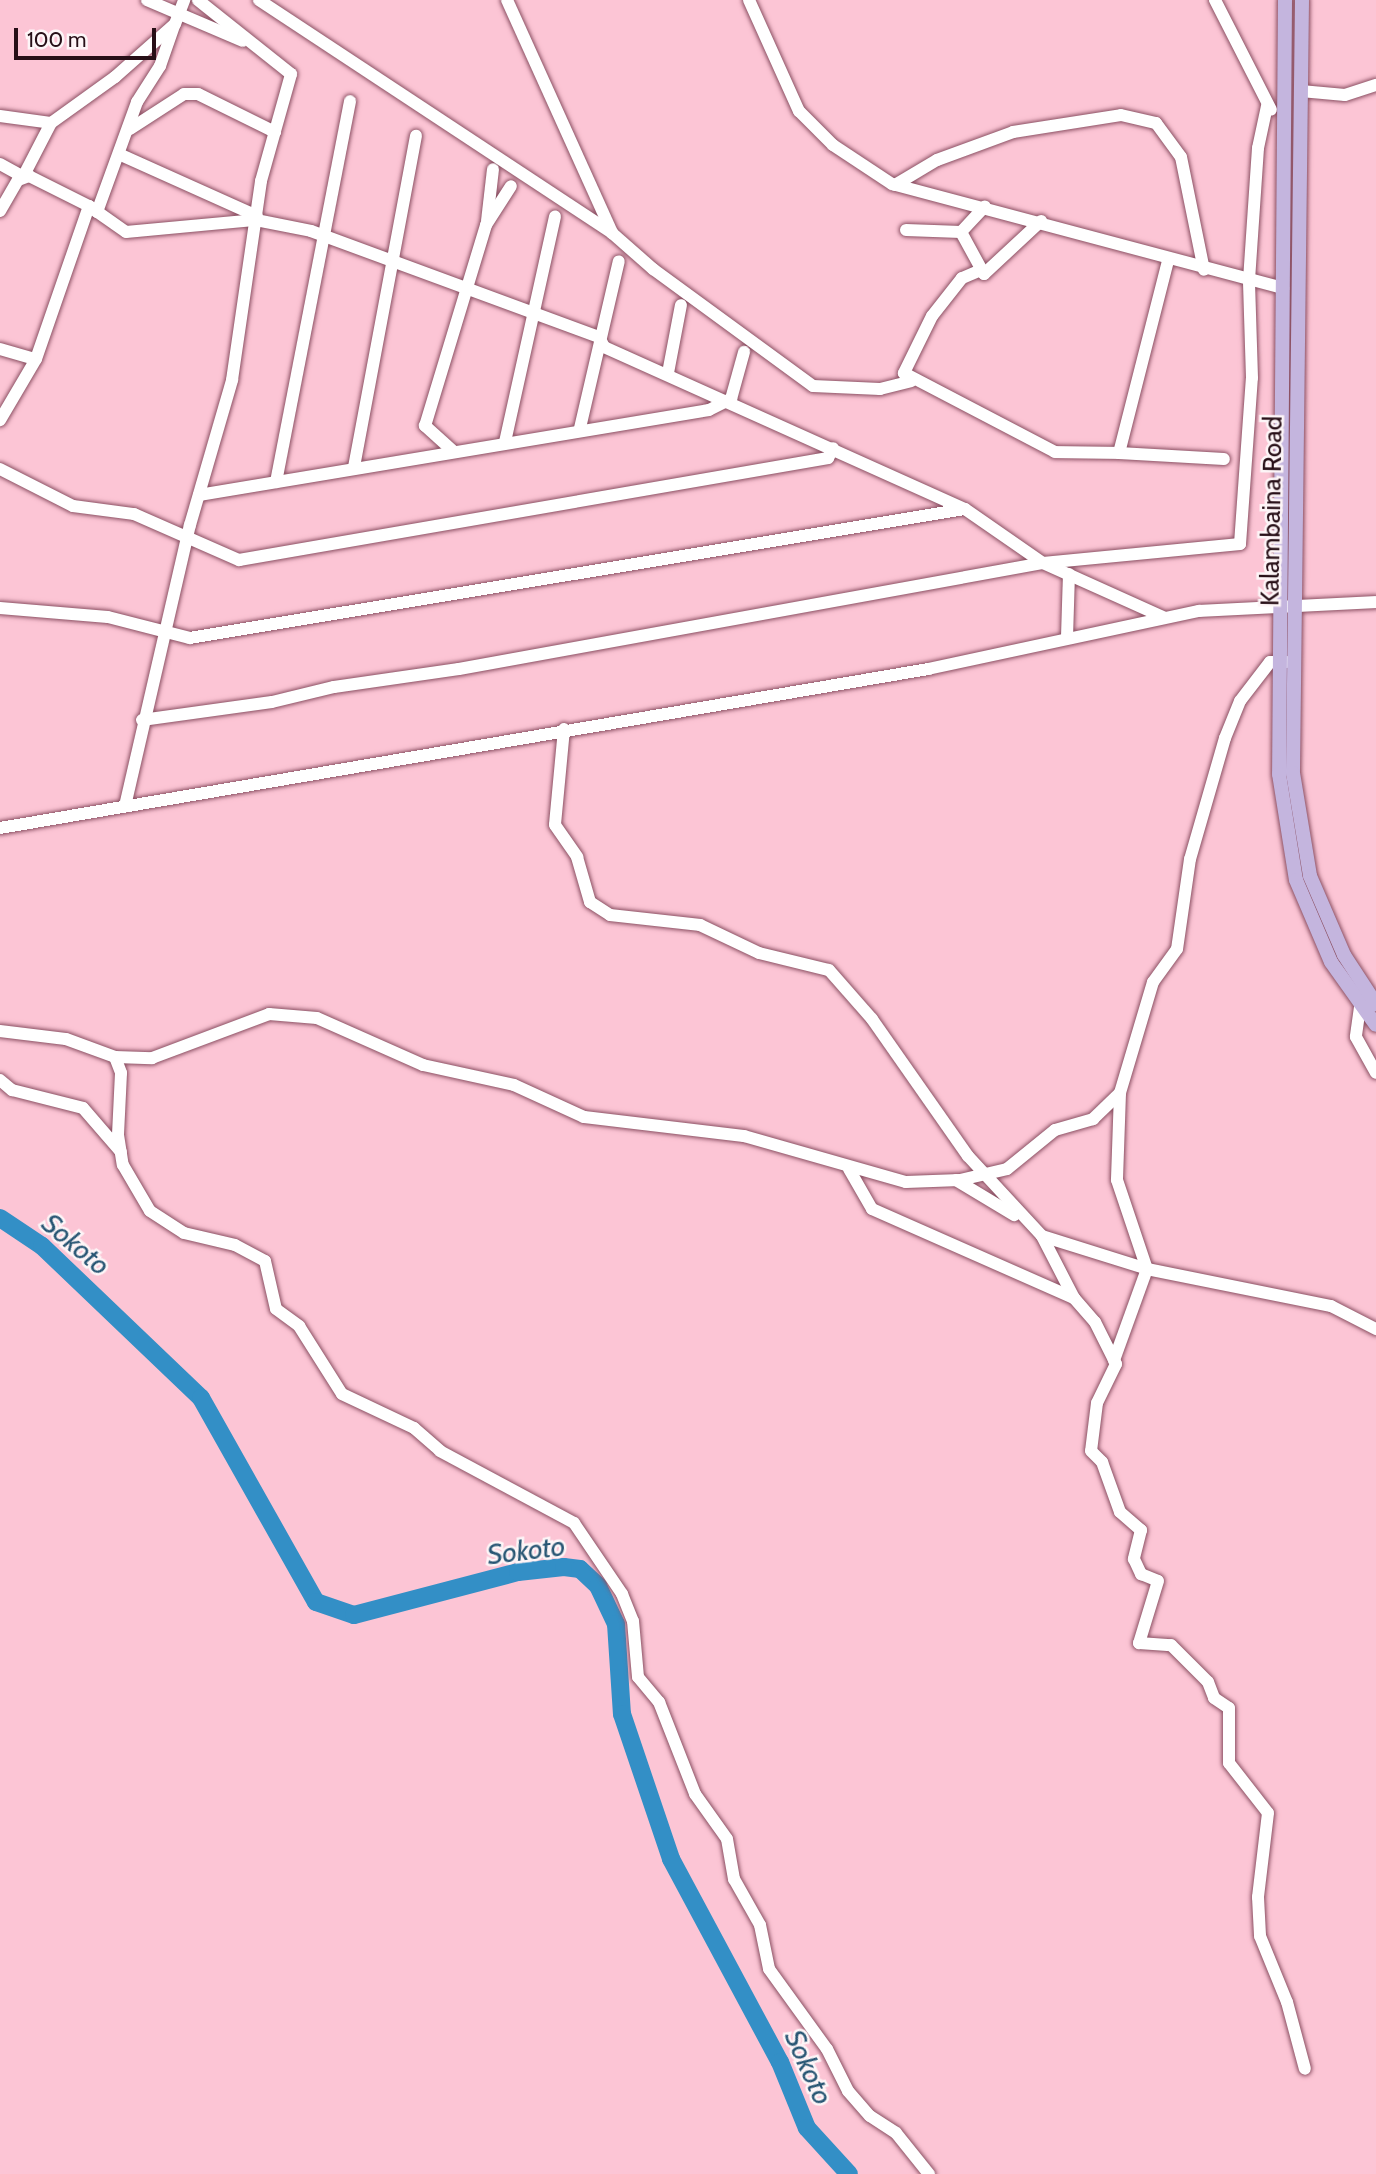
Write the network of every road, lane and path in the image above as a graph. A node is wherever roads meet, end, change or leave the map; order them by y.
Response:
1 (147, 0) edge
2 (184, 0) edge
3 (198, 0) edge
4 (258, 0) edge
5 (508, 0) edge
6 (749, 0) edge
7 (1215, 0) edge
8 (1285, 0) edge
9 (1302, 0) edge
10 (177, 19) junction
11 (258, 48) junction
12 (1376, 85) edge
13 (1301, 91) junction
14 (350, 101) dead end
15 (1267, 106) junction
16 (1284, 115) junction
17 (0, 116) edge
18 (51, 123) junction
19 (130, 129) junction
20 (275, 132) junction
21 (416, 136) dead end
22 (121, 155) junction
23 (0, 164) edge
24 (493, 169) dead end
25 (23, 177) junction
26 (895, 185) junction
27 (512, 186) dead end
28 (985, 206) junction
29 (93, 209) junction
30 (0, 211) edge
31 (555, 216) dead end
32 (256, 218) junction
33 (1041, 221) junction
34 (486, 225) junction
35 (906, 230) dead end
36 (961, 232) junction
37 (612, 233) junction
38 (322, 235) junction
39 (619, 261) dead end
40 (1168, 261) junction
41 (391, 262) junction
42 (981, 270) junction
43 (1204, 270) junction
44 (1249, 280) junction
45 (465, 288) junction
46 (1283, 288) junction
47 (681, 305) dead end
48 (535, 314) junction
49 (599, 337) junction
50 (0, 349) edge
51 (744, 352) dead end
52 (36, 359) junction
53 (668, 373) junction
54 (911, 382) junction
55 (731, 399) junction
56 (0, 420) edge
57 (580, 428) junction
58 (505, 442) junction
59 (833, 448) junction
60 (453, 451) junction
61 (1119, 453) junction
62 (1224, 459) dead end
63 (354, 467) junction
64 (0, 468) edge
65 (276, 482) junction
66 (198, 495) junction
67 (965, 509) junction
68 (188, 535) junction
69 (1043, 562) junction
70 (1069, 574) junction
71 (1295, 602) junction
72 (1376, 602) edge
73 (1280, 606) junction
74 (0, 608) edge
75 (1164, 617) junction
76 (167, 636) junction
77 (1067, 637) junction
78 (1287, 662) junction
79 (142, 720) junction
80 (564, 729) junction
81 (125, 806) junction
82 (0, 828) edge
83 (1376, 1004) edge
84 (1360, 1007) junction
85 (1376, 1025) edge
86 (0, 1031) edge
87 (116, 1057) junction
88 (1376, 1073) edge
89 (0, 1080) edge
90 (1120, 1093) junction
91 (121, 1153) junction
92 (849, 1169) junction
93 (983, 1174) junction
94 (956, 1180) junction
95 (1024, 1219) junction
96 (1042, 1236) junction
97 (1147, 1269) junction
98 (1074, 1298) junction
99 (1376, 1329) edge
100 (1114, 1360) junction
101 (1305, 2069) dead end
102 (929, 2174) edge

1 - 10 street
2 - 10 street
3 - 11 street
4 - 37 street
5 - 37 street
6 - 26 street
7 - 15 street
8 - 16 main road
9 - 13 main road, Kalambaina Road
10 - 11 street
10 - 18 street
10 - 19 street
11 - 20 street
12 - 13 street
13 - 71 main road, Kalambaina Road
14 - 38 street
15 - 16 street
15 - 44 street
16 - 46 main road
17 - 18 street
18 - 25 street
19 - 20 street
19 - 22 street
20 - 32 street
21 - 41 street
22 - 29 street
22 - 32 street
23 - 25 street
24 - 34 street
25 - 29 street
25 - 30 street
26 - 28 street
26 - 43 street
27 - 34 street
28 - 33 street
28 - 36 street
29 - 32 street
29 - 52 street
31 - 48 street
32 - 38 street
32 - 66 street
33 - 40 street
33 - 42 street
34 - 45 street
35 - 36 street
36 - 42 street
37 - 54 street
38 - 41 street
38 - 65 street
39 - 49 street
40 - 43 street
40 - 61 street
41 - 45 street
41 - 63 street
42 - 54 street
43 - 44 street
44 - 46 street
44 - 69 street
45 - 48 street
45 - 60 street
46 - 73 main road
47 - 53 street
48 - 49 street
48 - 58 street
49 - 53 street
49 - 57 street
50 - 52 street
51 - 55 street
52 - 56 street
53 - 55 street
54 - 61 street
55 - 57 street
55 - 59 street
57 - 58 street
58 - 60 street
59 - 67 street
59 - 68 street
60 - 63 street
61 - 62 street
63 - 65 street
64 - 68 street
65 - 66 street
66 - 68 street
67 - 69 street
67 - 76 street
68 - 76 street
69 - 70 street
69 - 79 street
70 - 75 street
70 - 77 street
71 - 72 street
71 - 73 street
71 - 78 main road, Kalambaina Road
73 - 75 street
73 - 78 main road
74 - 76 street
75 - 77 street
76 - 79 street
77 - 80 street
78 - 83 main road, Kalambaina Road
78 - 84 main road
78 - 90 street
79 - 81 street
80 - 81 street
80 - 93 street
81 - 82 street
84 - 85 main road
84 - 88 street
86 - 87 street
87 - 91 street
87 - 92 street
89 - 91 street
90 - 93 street
90 - 97 street
91 - 102 street
92 - 94 street
92 - 98 street
93 - 94 street
93 - 95 street
94 - 95 street
95 - 96 street
96 - 97 street
96 - 98 street
97 - 99 street
97 - 100 street
98 - 100 street
100 - 101 street

